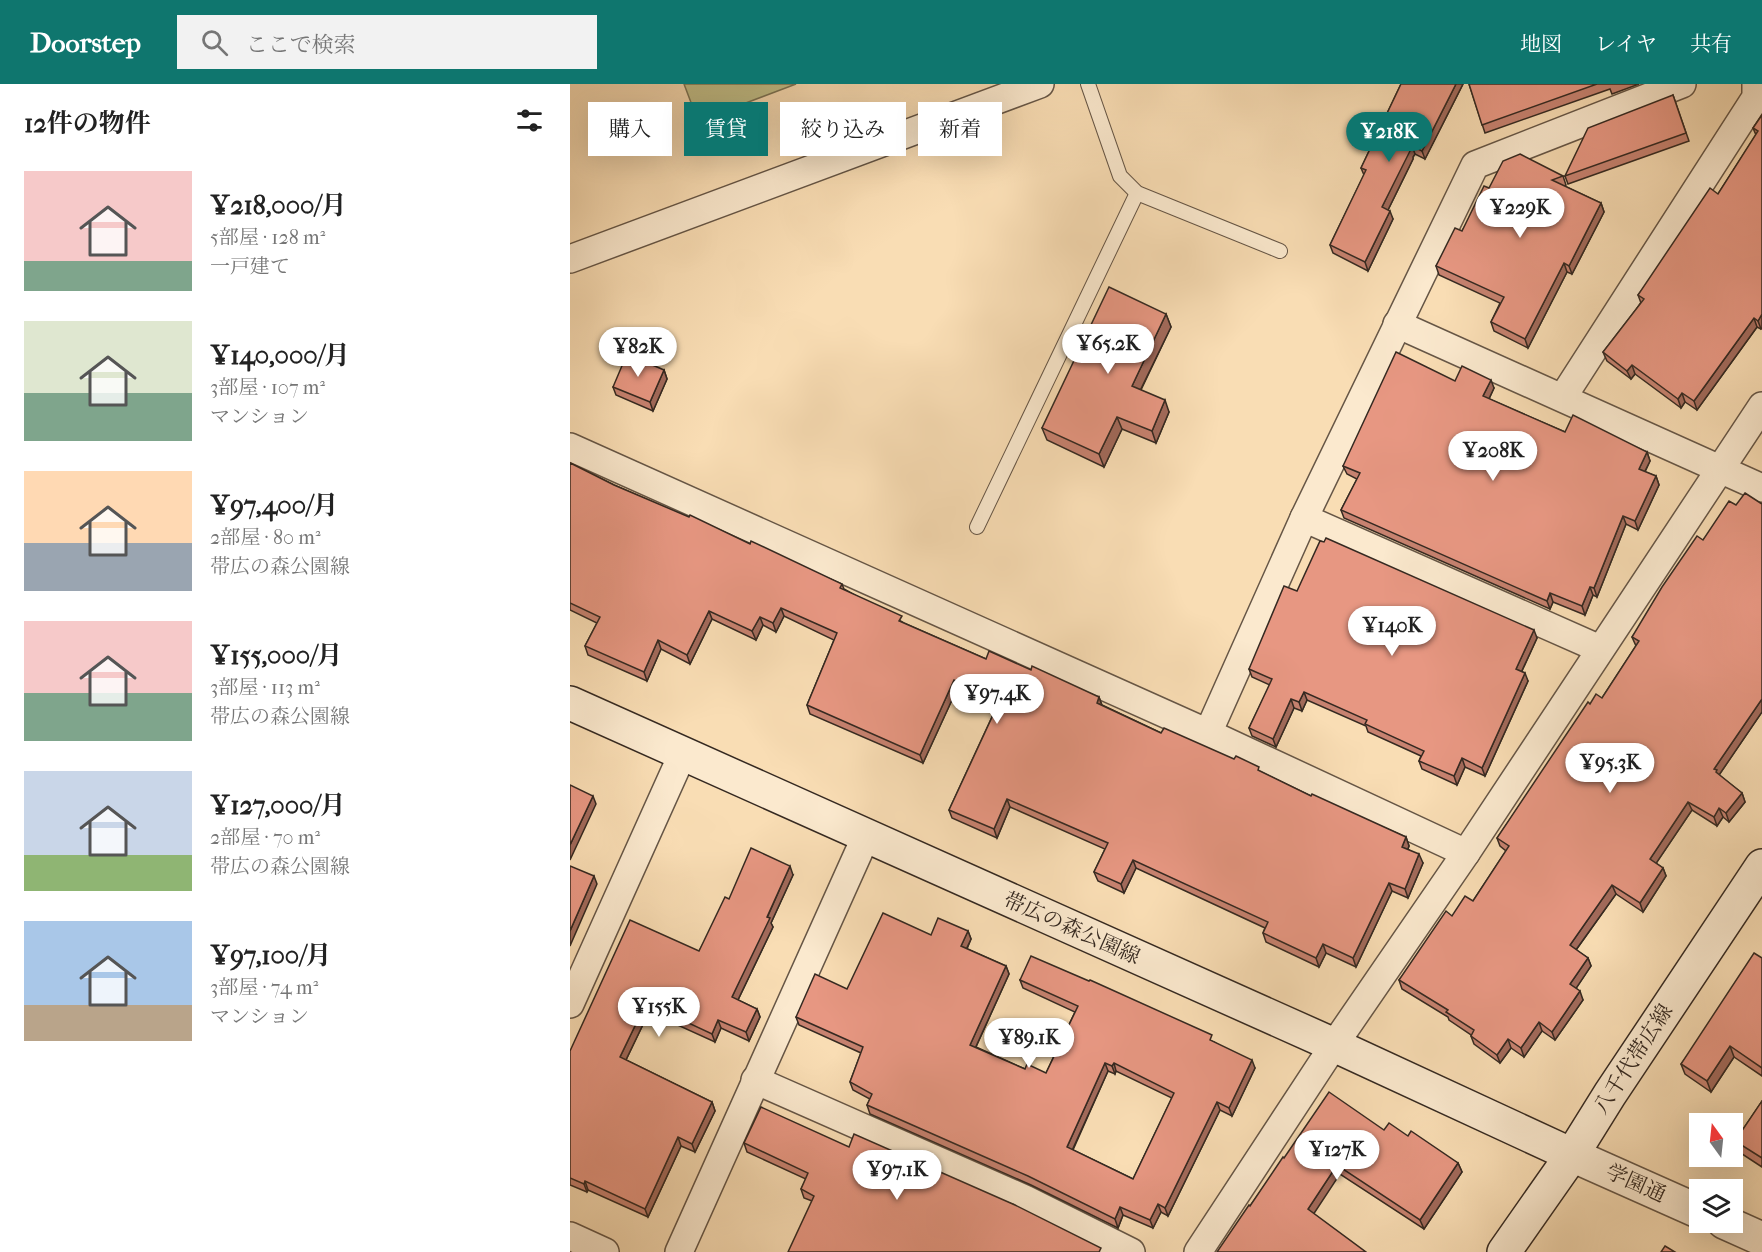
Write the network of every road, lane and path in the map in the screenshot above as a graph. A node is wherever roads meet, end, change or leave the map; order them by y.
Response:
1 (1040, 84) edge
2 (1088, 84) edge
3 (1682, 84) edge
4 (1756, 84) edge
5 (1137, 193) junction
6 (1280, 251) dead end
7 (570, 259) edge
8 (1397, 324) junction
9 (1563, 397) junction
10 (1762, 406) edge
11 (570, 447) edge
12 (1719, 468) junction
13 (1762, 488) edge
14 (1304, 518) junction
15 (977, 527) dead end
16 (1600, 649) junction
17 (570, 703) edge
18 (1208, 733) junction
19 (683, 753) junction
20 (866, 836) junction
21 (1466, 853) junction
22 (1762, 866) edge
23 (570, 1004) edge
24 (1334, 1045) junction
25 (755, 1080) junction
26 (1572, 1155) junction
27 (1689, 1207) edge
28 (1743, 1230) edge
29 (570, 1236) edge
30 (1762, 1239) edge
31 (605, 1252) edge
32 (679, 1252) edge
33 (1131, 1252) edge
34 (1198, 1252) edge
35 (1504, 1252) edge

1 - 7 street
2 - 5 lane
3 - 8 street
4 - 9 street
5 - 6 lane
5 - 15 lane
8 - 9 street
8 - 14 street
9 - 12 street
10 - 12 street
11 - 18 street
12 - 13 street
12 - 16 street
14 - 16 street
14 - 18 street
16 - 21 street
17 - 19 main road, 帯広の森公園線
18 - 21 street
19 - 20 main road, 帯広の森公園線
19 - 23 street
20 - 24 main road, 帯広の森公園線
20 - 25 street
21 - 24 street
22 - 26 main road, 八千代帯広線
24 - 26 main road, 帯広の森公園線
24 - 34 street
25 - 32 street
25 - 33 street
26 - 27 main road, 学園通
26 - 35 main road, 八千代帯広線
28 - 30 main road
29 - 31 street

